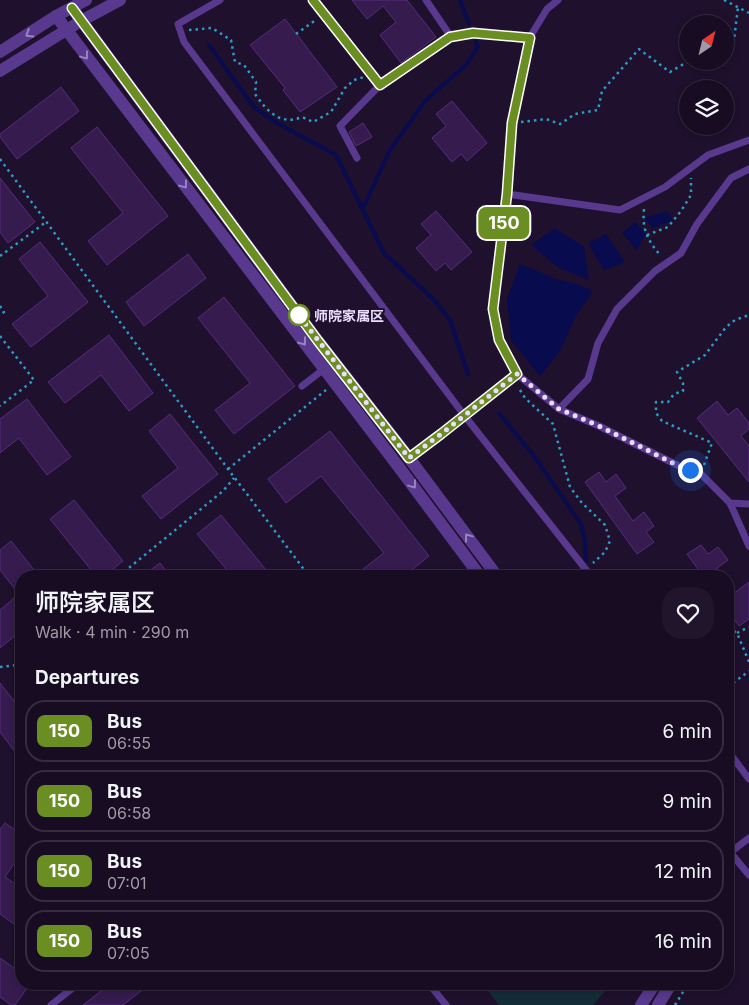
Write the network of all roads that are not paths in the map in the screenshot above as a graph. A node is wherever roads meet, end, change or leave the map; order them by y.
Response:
1 (86, 0) edge
2 (120, 0) edge
3 (220, 0) edge
4 (313, 0) edge
5 (426, 0) edge
6 (558, 0) edge
7 (72, 8) junction
8 (56, 16) junction
9 (81, 21) junction
10 (66, 30) junction
11 (450, 37) junction
12 (530, 38) junction
13 (0, 52) edge
14 (0, 71) edge
15 (380, 85) junction
16 (749, 140) edge
17 (357, 158) dead end
18 (749, 169) edge
19 (507, 194) junction
20 (324, 369) junction
21 (518, 375) junction
22 (302, 386) dead end
23 (559, 409) junction
24 (464, 415) junction
25 (409, 458) junction
26 (398, 466) junction
27 (730, 503) junction
28 (749, 504) edge
29 (749, 546) edge
30 (476, 570) edge
31 (493, 570) edge
32 (586, 570) edge
33 (734, 759) edge
34 (749, 779) edge
35 (749, 838) edge
36 (734, 849) edge
37 (734, 858) edge
38 (749, 875) edge
39 (70, 990) edge
40 (433, 990) edge
41 (651, 990) edge
42 (667, 990) edge
43 (51, 1005) edge
44 (446, 1005) edge
45 (641, 1005) edge
46 (658, 1005) edge

1 - 7 street
2 - 9 street
3 - 24 lane
4 - 15 lane
5 - 11 lane
6 - 12 lane
7 - 8 street
7 - 9 street
8 - 10 street
8 -> 13 street
9 - 10 street
9 - 25 street
10 - 14 street
10 -> 20 street
11 - 12 lane
11 - 15 lane
12 - 19 lane
15 - 17 lane
16 - 19 lane
18 - 23 lane
19 - 21 lane
20 - 22 lane
20 - 26 street
21 - 23 lane
21 - 24 lane
23 - 27 lane
24 - 25 lane
24 - 32 lane
25 - 26 lane
31 -> 25 street
26 -> 30 street
27 - 28 lane
27 - 29 lane
33 - 34 lane
35 - 36 lane
37 - 38 lane
39 - 43 lane
40 - 44 lane
41 - 45 street
42 - 46 street

